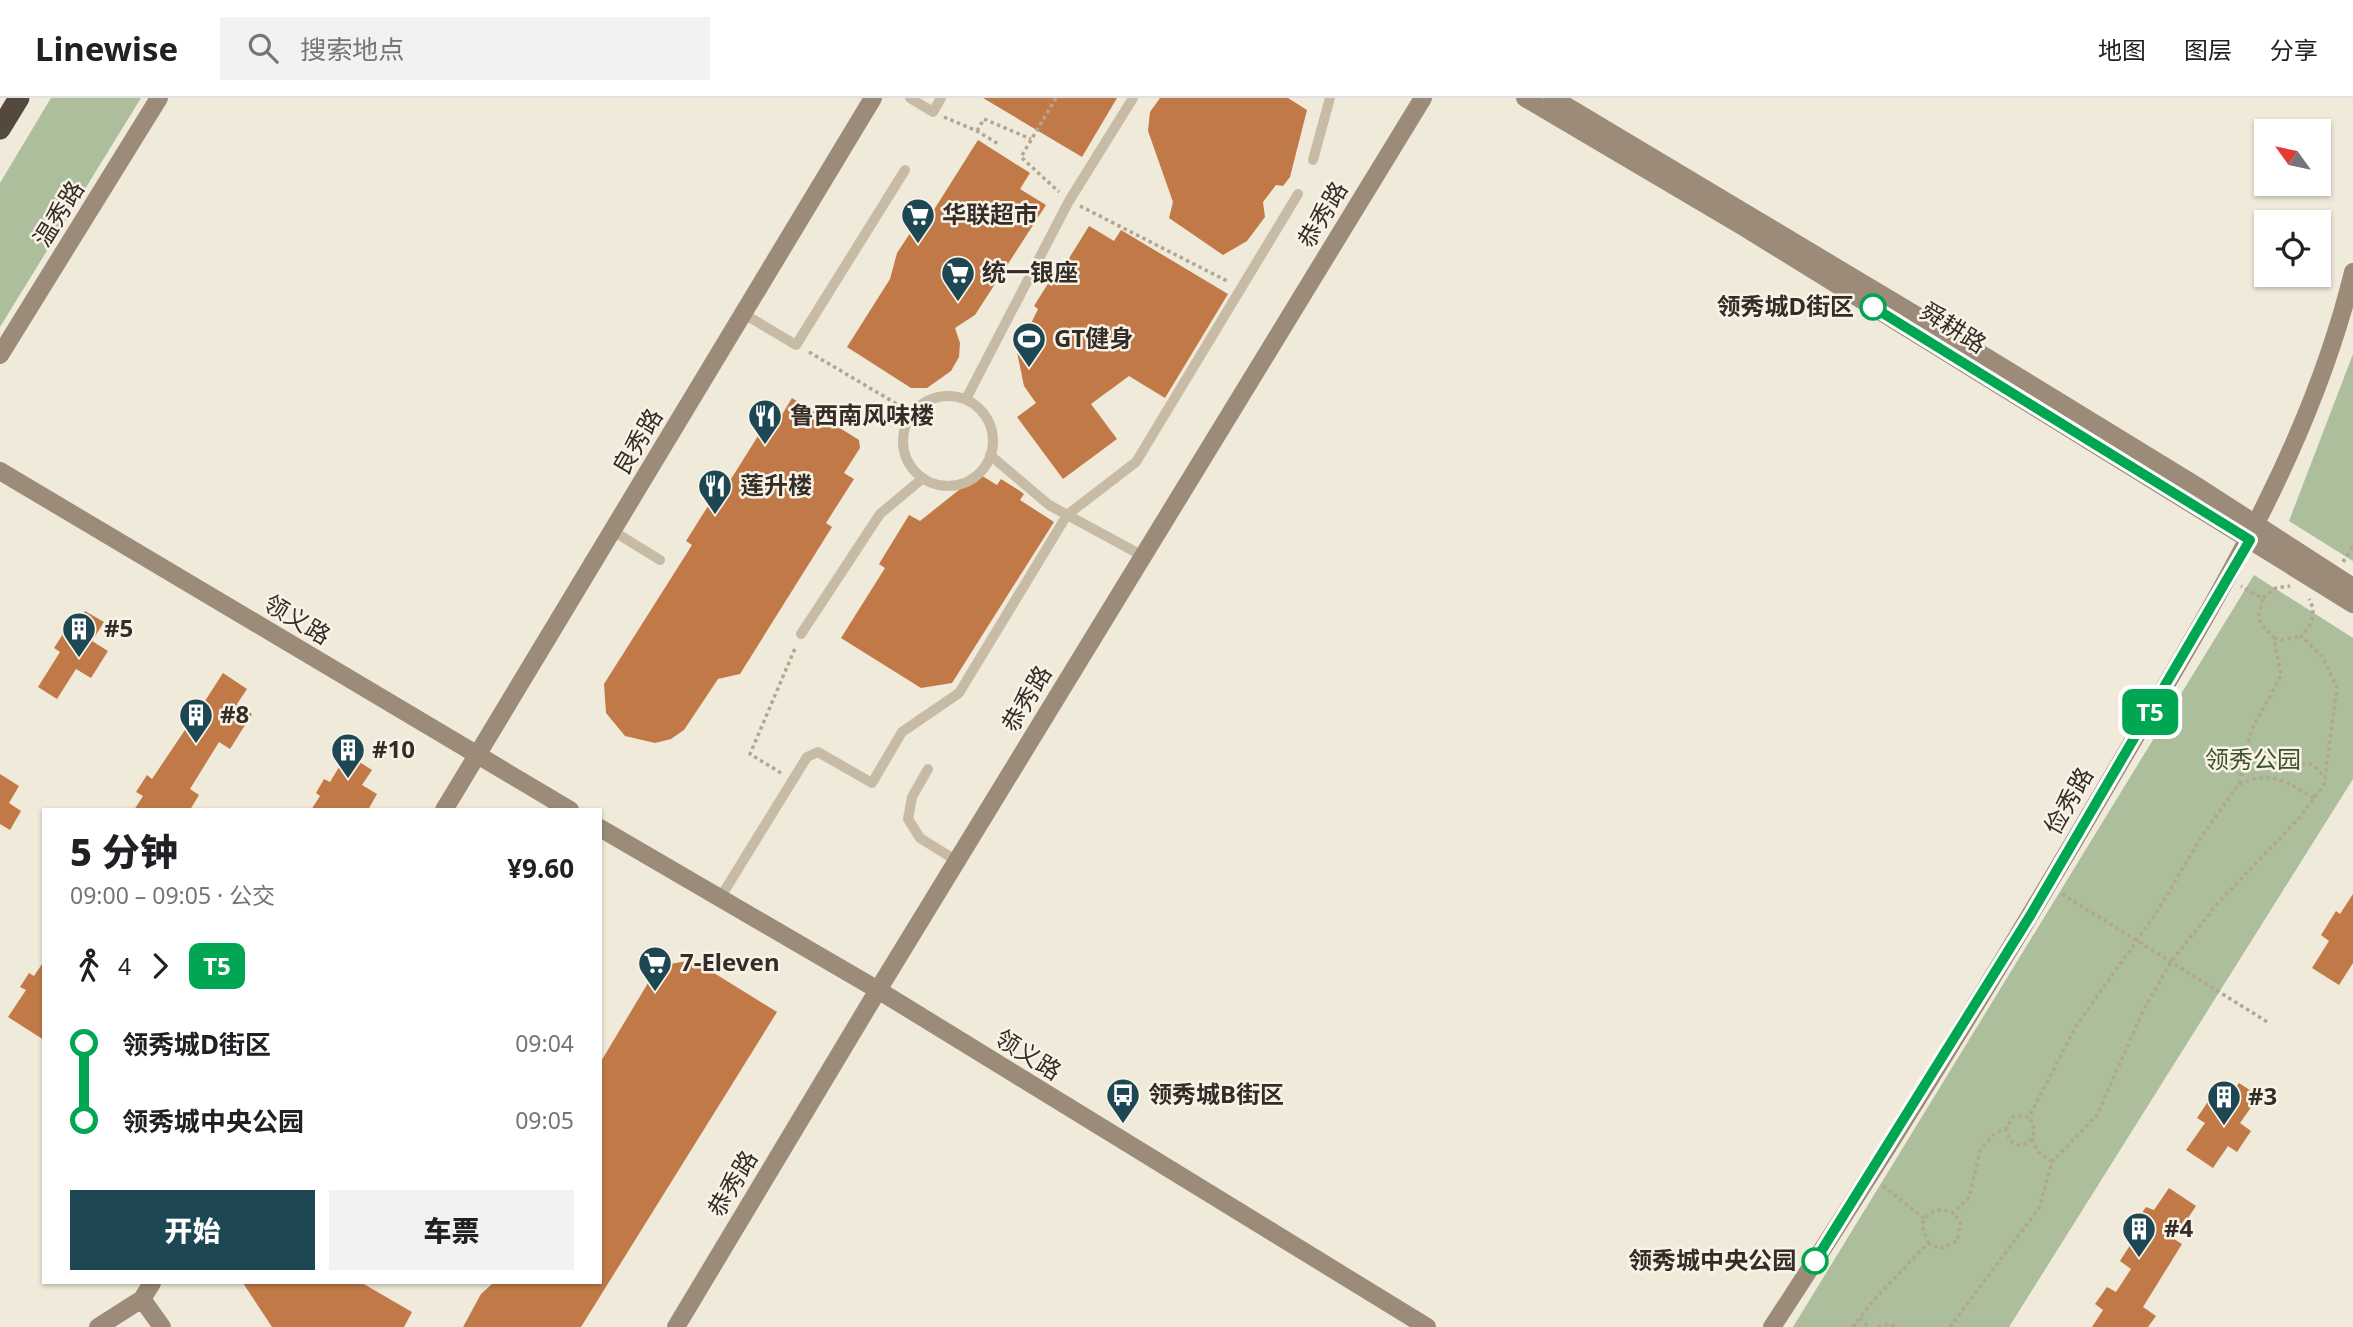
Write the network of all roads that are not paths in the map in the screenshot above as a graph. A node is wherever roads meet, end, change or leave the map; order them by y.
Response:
1 (19, 98) edge
2 (159, 98) edge
3 (873, 98) edge
4 (909, 98) edge
5 (941, 98) edge
6 (1133, 98) edge
7 (1330, 98) edge
8 (1423, 98) edge
9 (1525, 98) edge
10 (1553, 98) edge
11 (0, 129) edge
12 (1313, 160) dead end
13 (905, 170) dead end
14 (1298, 194) dead end
15 (2353, 272) edge
16 (744, 314) junction
17 (0, 355) edge
18 (966, 399) junction
19 (990, 455) junction
20 (0, 471) edge
21 (923, 478) junction
22 (1067, 515) junction
23 (613, 531) junction
24 (2253, 533) junction
25 (1143, 556) junction
26 (660, 560) dead end
27 (2353, 587) edge
28 (2353, 604) edge
29 (801, 634) road end
30 (477, 756) junction
31 (929, 769) dead end
32 (445, 808) edge
33 (567, 808) edge
34 (602, 829) edge
35 (957, 861) junction
36 (720, 898) junction
37 (878, 990) junction
38 (151, 1284) edge
39 (142, 1298) junction
40 (98, 1327) edge
41 (162, 1327) edge
42 (676, 1327) edge
43 (1427, 1327) edge
44 (1772, 1327) edge

1 - 11 highway
2 - 17 street, 温秀路
3 - 16 street, 良秀路
4 - 5 lane
6 - 18 lane
7 - 12 lane
8 - 25 street, 恭秀路
9 - 24 street, 舜耕路
10 - 24 street, 舜耕路
13 - 16 lane
14 - 22 lane
15 - 24 street, 俭秀路
16 - 23 street, 良秀路
18 - 19 lane
18 - 21 lane
19 - 21 lane
19 - 22 lane
20 - 30 street, 领义路
21 - 29 lane
22 - 25 lane
22 - 36 lane
23 - 26 lane
23 - 30 street, 良秀路
24 - 27 street, 舜耕路
24 - 28 street, 舜耕路
24 - 44 street, 俭秀路
25 - 35 street, 恭秀路
30 - 32 street, 良秀路
30 - 33 street, 领义路
31 - 35 lane
34 - 36 street, 领义路
35 - 37 street, 恭秀路
36 - 37 street, 领义路
37 - 42 street, 恭秀路
37 - 43 street, 领义路
38 - 39 street
39 - 40 street
39 - 41 street

